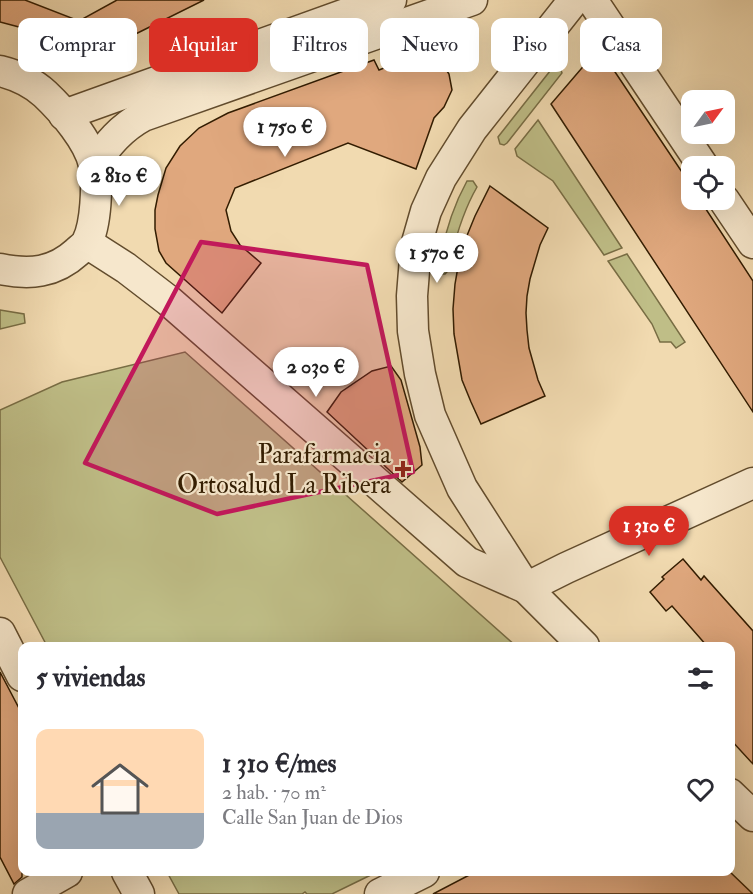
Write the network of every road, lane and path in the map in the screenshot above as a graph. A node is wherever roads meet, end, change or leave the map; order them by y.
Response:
1 (391, 0) edge
2 (472, 0) edge
3 (574, 0) edge
4 (592, 0) edge
5 (0, 71) edge
6 (64, 115) junction
7 (696, 156) edge
8 (94, 164) junction
9 (731, 210) edge
10 (87, 243) junction
11 (753, 243) edge
12 (0, 269) edge
13 (753, 483) edge
14 (526, 588) junction
15 (0, 633) edge
16 (580, 642) edge
17 (18, 668) edge
18 (735, 799) edge
19 (753, 816) edge
20 (60, 876) edge
21 (129, 876) edge
22 (422, 880) edge
23 (28, 894) edge
24 (139, 894) edge
25 (380, 894) edge

1 - 6 street
2 - 8 street
3 - 14 street
4 - 7 street
5 - 6 street
6 - 8 street
8 - 10 street
9 - 11 street
10 - 12 street
10 - 14 street
13 - 14 street
14 - 16 street
15 - 17 street
18 - 19 street
20 - 23 street
21 - 24 street
22 - 25 street

